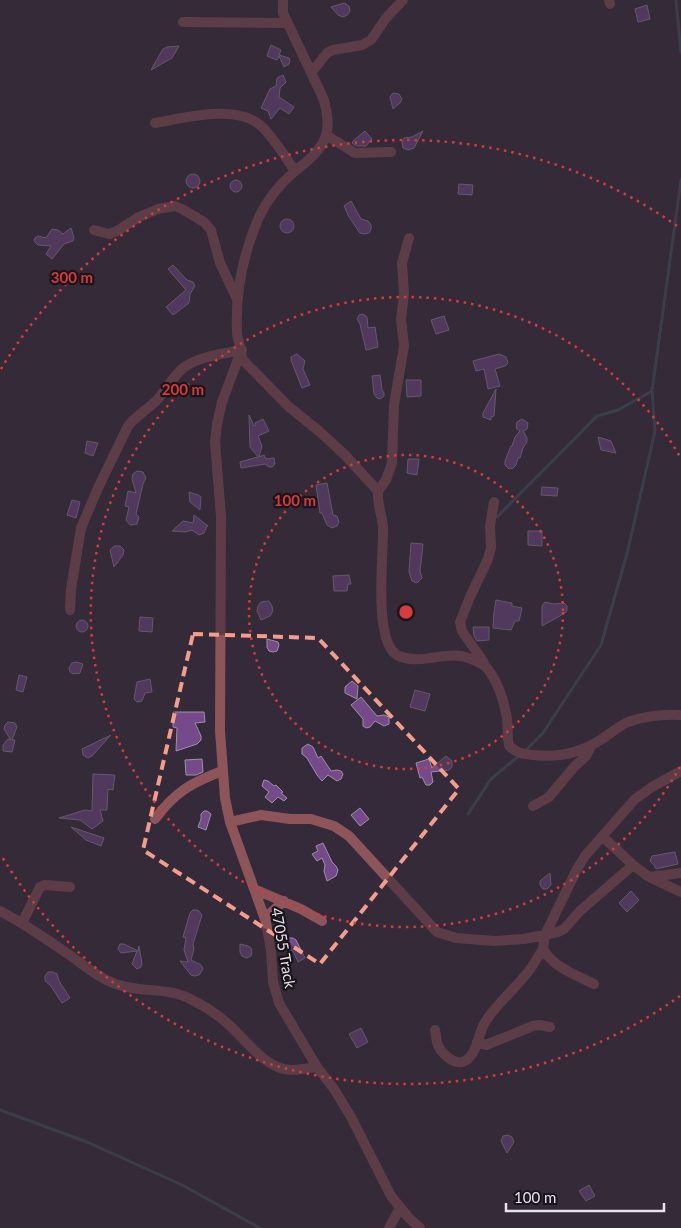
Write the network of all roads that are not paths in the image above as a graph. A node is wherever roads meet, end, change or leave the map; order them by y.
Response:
1 (283, 0) edge
2 (402, 0) edge
3 (183, 22) dead end
4 (287, 23) junction
5 (312, 72) junction
6 (155, 123) dead end
7 (326, 135) junction
8 (392, 152) dead end
9 (295, 171) junction
10 (94, 230) dead end
11 (408, 238) dead end
12 (238, 300) junction
13 (242, 350) junction
14 (378, 491) junction
15 (494, 502) dead end
16 (70, 610) dead end
17 (485, 666) junction
18 (681, 715) edge
19 (591, 746) junction
20 (222, 771) junction
21 (681, 771) edge
22 (533, 806) dead end
23 (155, 820) dead end
24 (230, 822) junction
25 (602, 836) junction
26 (633, 865) junction
27 (681, 873) edge
28 (649, 877) junction
29 (70, 888) dead end
30 (254, 890) junction
31 (681, 892) edge
32 (284, 902) junction
33 (0, 911) edge
34 (265, 918) junction
35 (322, 921) dead end
36 (22, 923) junction
37 (545, 935) junction
38 (542, 949) junction
39 (594, 984) dead end
40 (550, 1028) dead end
41 (435, 1030) dead end
42 (477, 1042) junction
43 (317, 1067) junction
44 (400, 1208) junction
45 (389, 1228) edge
46 (420, 1228) edge

1 - 4 street
2 - 5 street
3 - 4 street
4 - 5 street
5 - 7 street
6 - 9 street
7 - 8 street
7 - 9 street
9 - 12 street
10 - 12 street
11 - 14 street
12 - 13 street
13 - 14 street
13 - 16 street
13 - 20 street, 47055 Track
14 - 17 street
15 - 17 street
17 - 19 street
18 - 19 street
19 - 22 street
20 - 23 street
20 - 24 street, 47055 Track
21 - 25 street
24 - 30 street, 47055 Track
24 - 37 street
25 - 26 street
25 - 37 street
26 - 28 street
26 - 37 street
27 - 28 street
28 - 31 street
29 - 36 street
30 - 32 street
30 - 34 street, 47055 Track
32 - 34 street
32 - 35 street
33 - 36 street
34 - 43 street, 47055 Track
36 - 43 street
37 - 38 street
38 - 39 street
38 - 42 street
40 - 42 street
41 - 42 street
43 - 44 street, 47055 Track
44 - 45 street
44 - 46 street, 47055 Track

